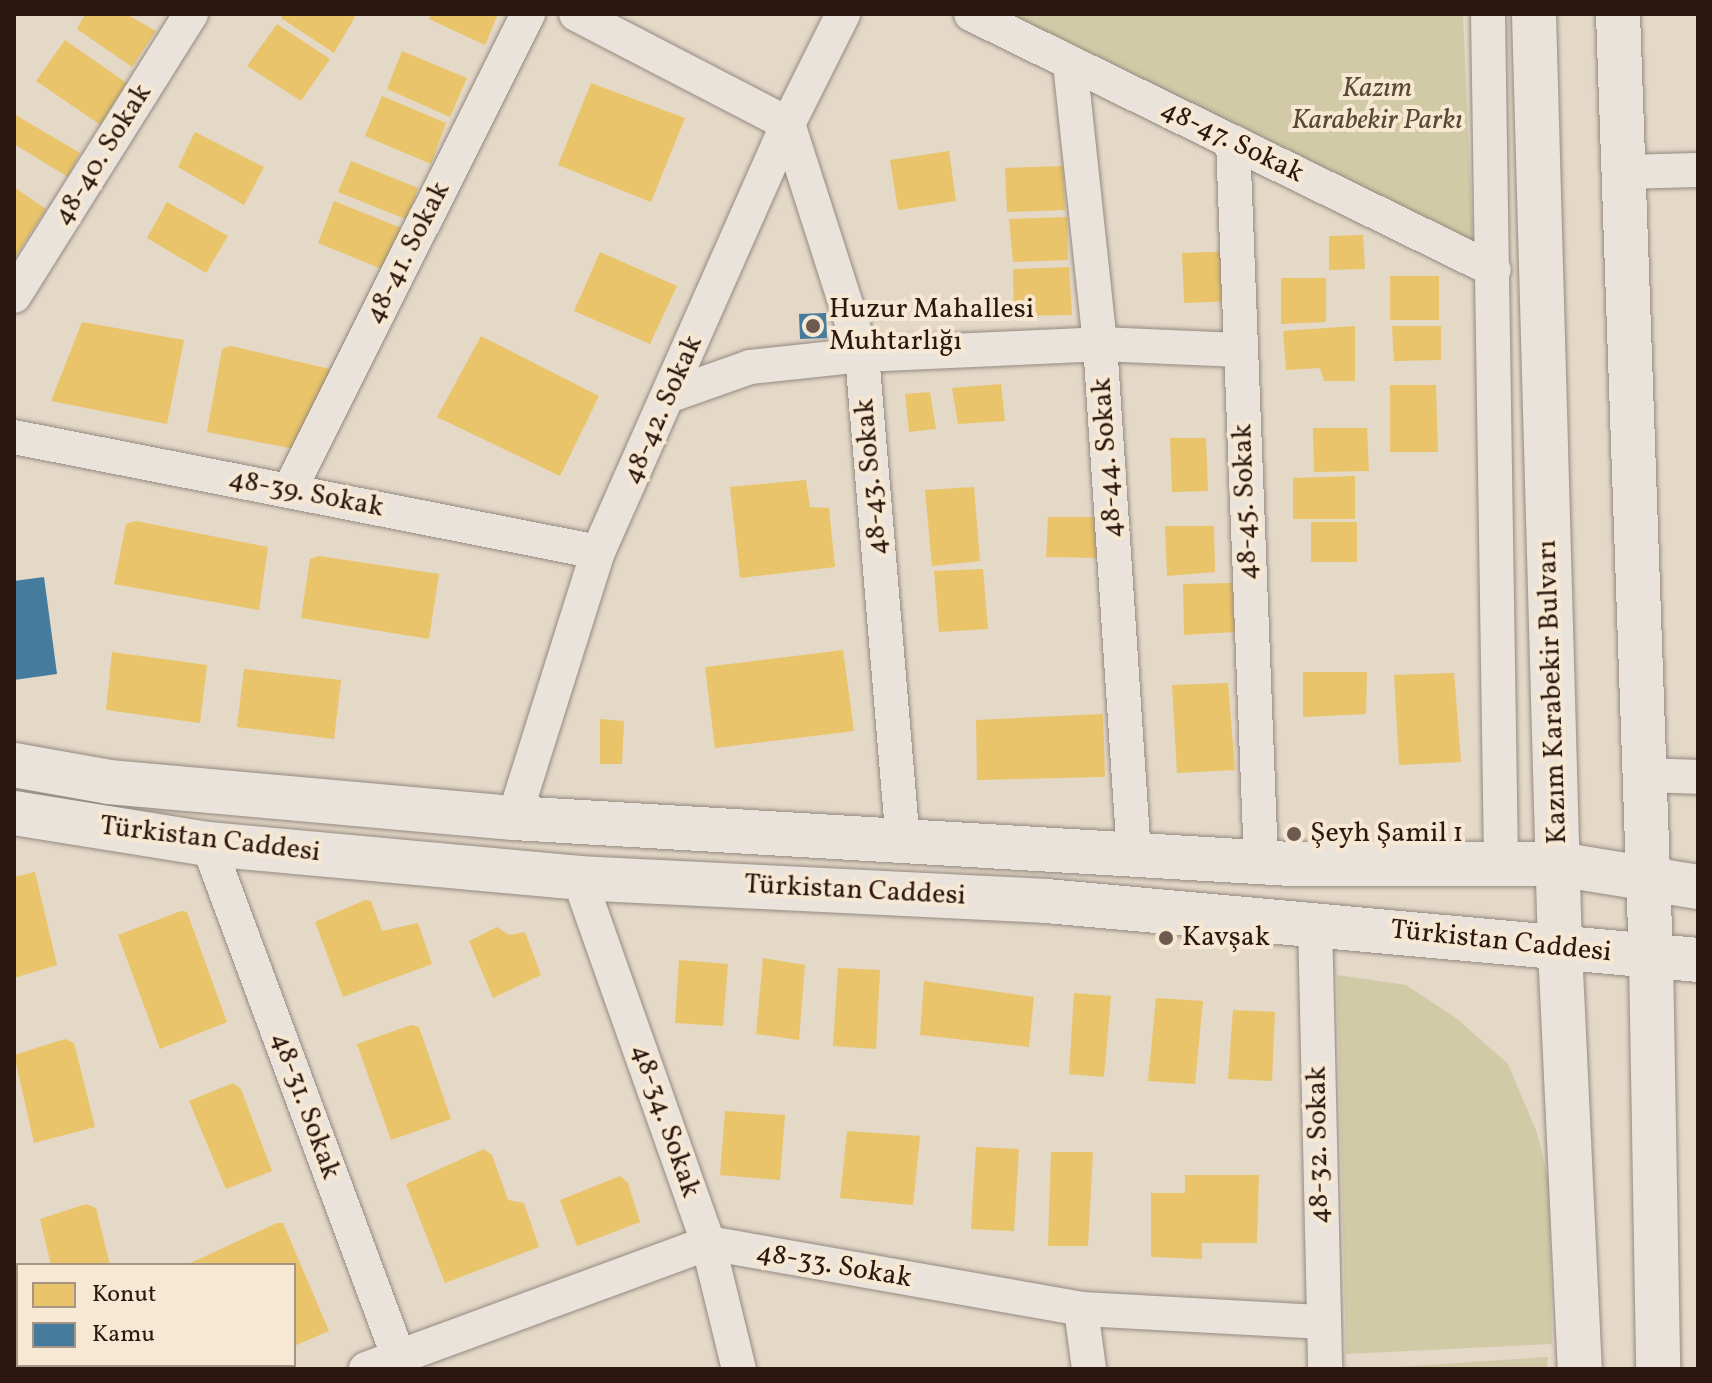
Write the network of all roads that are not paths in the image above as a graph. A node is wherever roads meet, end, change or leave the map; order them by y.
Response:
1 (191, 14) edge
2 (528, 14) edge
3 (576, 14) edge
4 (843, 14) edge
5 (971, 14) edge
6 (1488, 14) edge
7 (1534, 14) edge
8 (1618, 14) edge
9 (1070, 63) junction
10 (788, 124) junction
11 (1233, 142) junction
12 (1698, 170) edge
13 (1624, 172) junction
14 (1494, 270) junction
15 (14, 296) edge
16 (1100, 344) junction
17 (1239, 350) junction
18 (862, 355) junction
19 (671, 395) junction
20 (14, 437) edge
21 (289, 491) junction
22 (598, 552) junction
23 (14, 765) edge
24 (1644, 775) junction
25 (1698, 777) edge
26 (14, 813) edge
27 (514, 818) junction
28 (903, 841) junction
29 (208, 844) junction
30 (1134, 855) junction
31 (1261, 862) junction
32 (1501, 864) junction
33 (1558, 864) junction
34 (579, 878) junction
35 (1648, 879) junction
36 (1698, 887) edge
37 (1315, 921) junction
38 (1560, 949) junction
39 (1651, 957) junction
40 (1698, 960) edge
41 (708, 1243) junction
42 (1081, 1309) junction
43 (1321, 1322) junction
44 (400, 1362) edge
45 (366, 1369) edge
46 (739, 1369) edge
47 (1089, 1369) edge
48 (1325, 1369) edge
49 (1580, 1369) edge
50 (1658, 1369) edge

1 - 15 street, 48-40. Sokak
2 - 21 street, 48-41. Sokak
3 - 10 street
4 - 10 street, 48-42. Sokak
5 - 9 street, 48-47. Sokak
6 - 14 street
7 - 33 street, Kazım Karabekir Bulvarı
8 - 13 street
9 - 11 street, 48-47. Sokak
9 - 16 street, 48-44. Sokak
10 - 18 street, 48-43. Sokak
10 - 19 street, 48-42. Sokak
11 - 14 street, 48-47. Sokak
11 - 17 street, 48-45. Sokak
12 - 13 street
13 - 24 street
14 - 32 street
16 - 17 street
16 - 18 street
16 - 30 street, 48-44. Sokak
17 - 31 street, 48-45. Sokak
18 - 19 street
18 - 28 street, 48-43. Sokak
19 - 22 street, 48-42. Sokak
20 - 21 street, 48-39. Sokak
21 - 22 street, 48-39. Sokak
22 - 27 street, 48-42. Sokak
23 - 27 street, Türkistan Caddesi
24 - 25 street
24 - 35 street
26 - 29 street, Türkistan Caddesi
27 - 28 street, Türkistan Caddesi
28 - 30 street, Türkistan Caddesi
29 - 34 street, Türkistan Caddesi
29 - 44 street, 48-31. Sokak
30 - 31 street, Türkistan Caddesi
31 - 32 street, Türkistan Caddesi
32 - 33 street, Türkistan Caddesi
33 - 35 street, Türkistan Caddesi
33 - 38 street, Kazım Karabekir Bulvarı
34 - 37 street, Türkistan Caddesi
34 - 41 street, 48-34. Sokak
35 - 36 street, Türkistan Caddesi
35 - 39 street
37 - 38 street, Türkistan Caddesi
37 - 43 street, 48-32. Sokak
38 - 39 street, Türkistan Caddesi
38 - 49 street, Kazım Karabekir Bulvarı
39 - 40 street, Türkistan Caddesi
39 - 50 street
41 - 42 street, 48-33. Sokak
41 - 44 street
41 - 46 street, 48-34. Sokak
42 - 43 street, 48-33. Sokak
42 - 47 street
43 - 48 street, 48-32. Sokak
44 - 45 street

